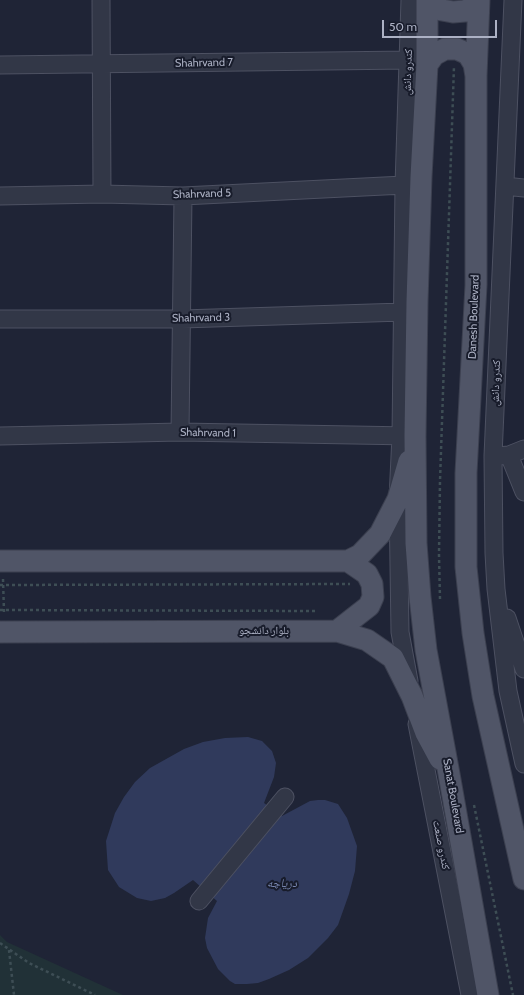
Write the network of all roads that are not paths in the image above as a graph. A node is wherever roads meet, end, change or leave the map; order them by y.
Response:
1 (101, 0) edge
2 (410, 0) edge
3 (427, 0) edge
4 (430, 0) edge
5 (479, 0) edge
6 (513, 0) edge
7 (520, 46) edge
8 (418, 62) junction
9 (101, 64) junction
10 (0, 65) edge
11 (476, 76) junction
12 (404, 185) junction
13 (504, 186) junction
14 (524, 188) edge
15 (102, 194) junction
16 (0, 196) edge
17 (183, 196) junction
18 (476, 285) junction
19 (500, 287) junction
20 (403, 312) junction
21 (0, 319) edge
22 (182, 319) junction
23 (180, 432) junction
24 (408, 435) junction
25 (0, 436) edge
26 (509, 453) edge
27 (524, 492) edge
28 (398, 499) junction
29 (2, 560) edge
30 (348, 561) junction
31 (496, 589) junction
32 (337, 630) junction
33 (2, 632) edge
34 (524, 669) edge
35 (412, 696) junction
36 (524, 764) edge
37 (449, 774) junction
38 (285, 797) dead end
39 (457, 822) junction
40 (442, 853) junction
41 (524, 879) edge
42 (199, 901) dead end
43 (470, 995) edge
44 (488, 995) edge

1 - 9 street
2 - 8 street, کندرو دانش
3 - 8 main road
4 - 5 main road
5 - 11 main road, Danesh Boulevard
6 - 7 street, کندرو دانش
7 - 13 street, کندرو دانش
8 - 9 street, Shahrvand 7
8 - 11 main road
8 - 12 street, کندرو دانش
8 - 24 main road
9 - 10 street, Shahrvand 7
9 - 15 street
11 - 18 main road, Danesh Boulevard
12 - 17 street, Shahrvand 5
12 - 20 street, کندرو دانش
13 - 14 street
13 - 19 street, کندرو دانش
15 - 16 street, Shahrvand 5
15 - 17 street, Shahrvand 5
17 - 22 street
18 - 19 street
18 - 41 main road, Danesh Boulevard
19 - 26 street, کندرو دانش
20 - 22 street, Shahrvand 3
20 - 24 street, کندرو دانش
21 - 22 street, Shahrvand 3
22 - 23 street
23 - 24 street, Shahrvand 1
23 - 25 street, Shahrvand 1
24 - 28 main road
24 - 37 main road, Sanat Boulevard
26 - 27 street
26 - 31 street, کندرو دانش
28 - 30 main road
28 - 35 street
29 - 30 main road
30 - 32 main road
31 - 34 street
31 - 36 street, کندرو دانش
32 - 33 main road, بلوار دانشجو
32 - 35 main road, بلوار دانشجو
35 - 37 main road, بلوار دانشجو
35 - 40 street, کندرو صنعت
37 - 39 main road, Sanat Boulevard
38 - 42 street
39 - 40 street
39 - 44 main road, Sanat Boulevard
40 - 43 street, کندرو صنعت

